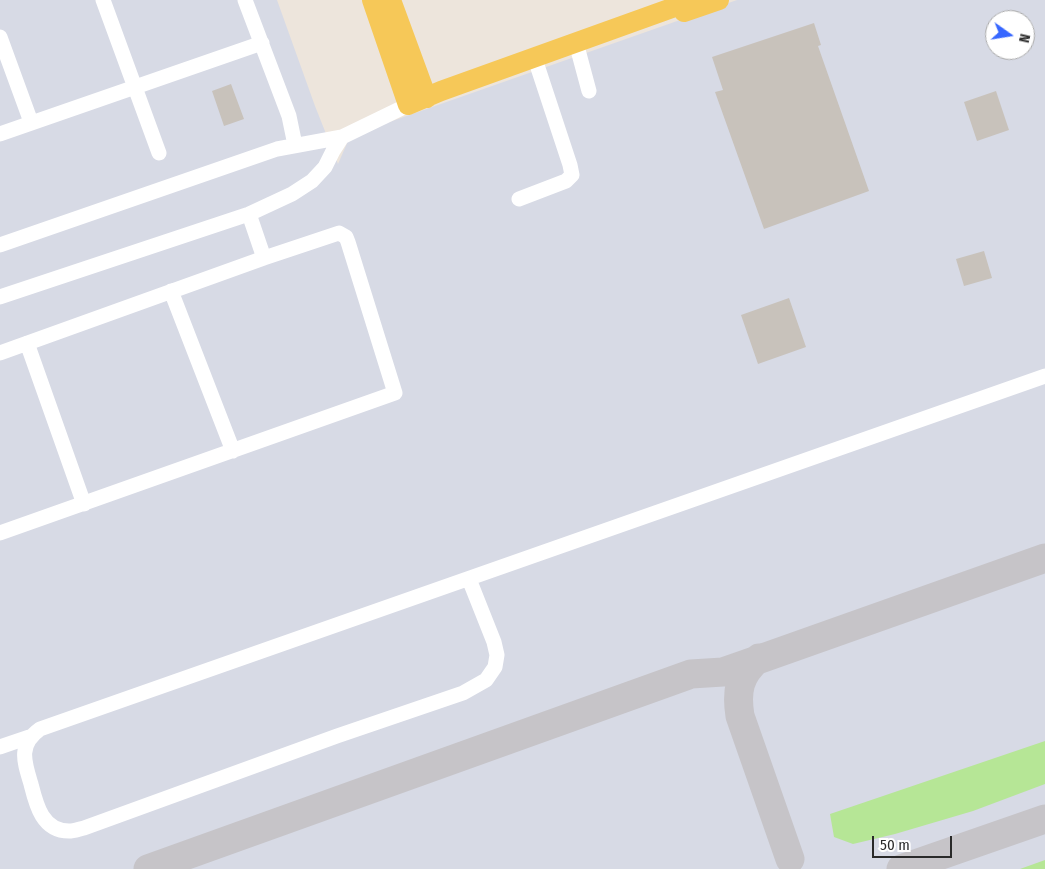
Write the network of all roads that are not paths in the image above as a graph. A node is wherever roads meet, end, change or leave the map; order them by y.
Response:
1 (103, 0) edge
2 (245, 0) edge
3 (372, 0) edge
4 (391, 0) edge
5 (694, 0) edge
6 (718, 0) edge
7 (1, 43) edge
8 (262, 44) junction
9 (578, 50) junction
10 (536, 65) junction
11 (134, 87) junction
12 (589, 92) dead end
13 (418, 102) junction
14 (31, 122) junction
15 (0, 134) edge
16 (342, 137) junction
17 (296, 145) junction
18 (159, 153) dead end
19 (519, 199) dead end
20 (249, 214) junction
21 (0, 245) edge
22 (264, 258) junction
23 (171, 291) junction
24 (0, 297) edge
25 (27, 343) junction
26 (0, 353) edge
27 (1045, 376) edge
28 (233, 451) junction
29 (84, 504) junction
30 (0, 533) edge
31 (469, 578) junction
32 (30, 736) junction
33 (0, 747) edge

1 - 11 lane
2 - 8 lane
3 - 13 main road
4 - 13 main road
5 - 13 main road
6 - 9 main road
7 - 14 lane
8 - 11 lane
8 - 17 lane
9 - 10 main road
9 - 12 lane
10 - 13 main road
10 - 19 lane
11 - 14 lane
11 - 18 lane
13 - 16 lane
14 - 15 lane
16 - 17 lane
16 - 20 lane
17 - 21 lane
20 - 22 lane
20 - 24 lane
22 - 23 lane
22 - 28 lane
23 - 25 lane
23 - 28 lane
25 - 26 lane
25 - 29 lane
27 - 31 lane
28 - 29 lane
29 - 30 lane
31 - 32 lane
31 - 32 lane
32 - 33 lane

